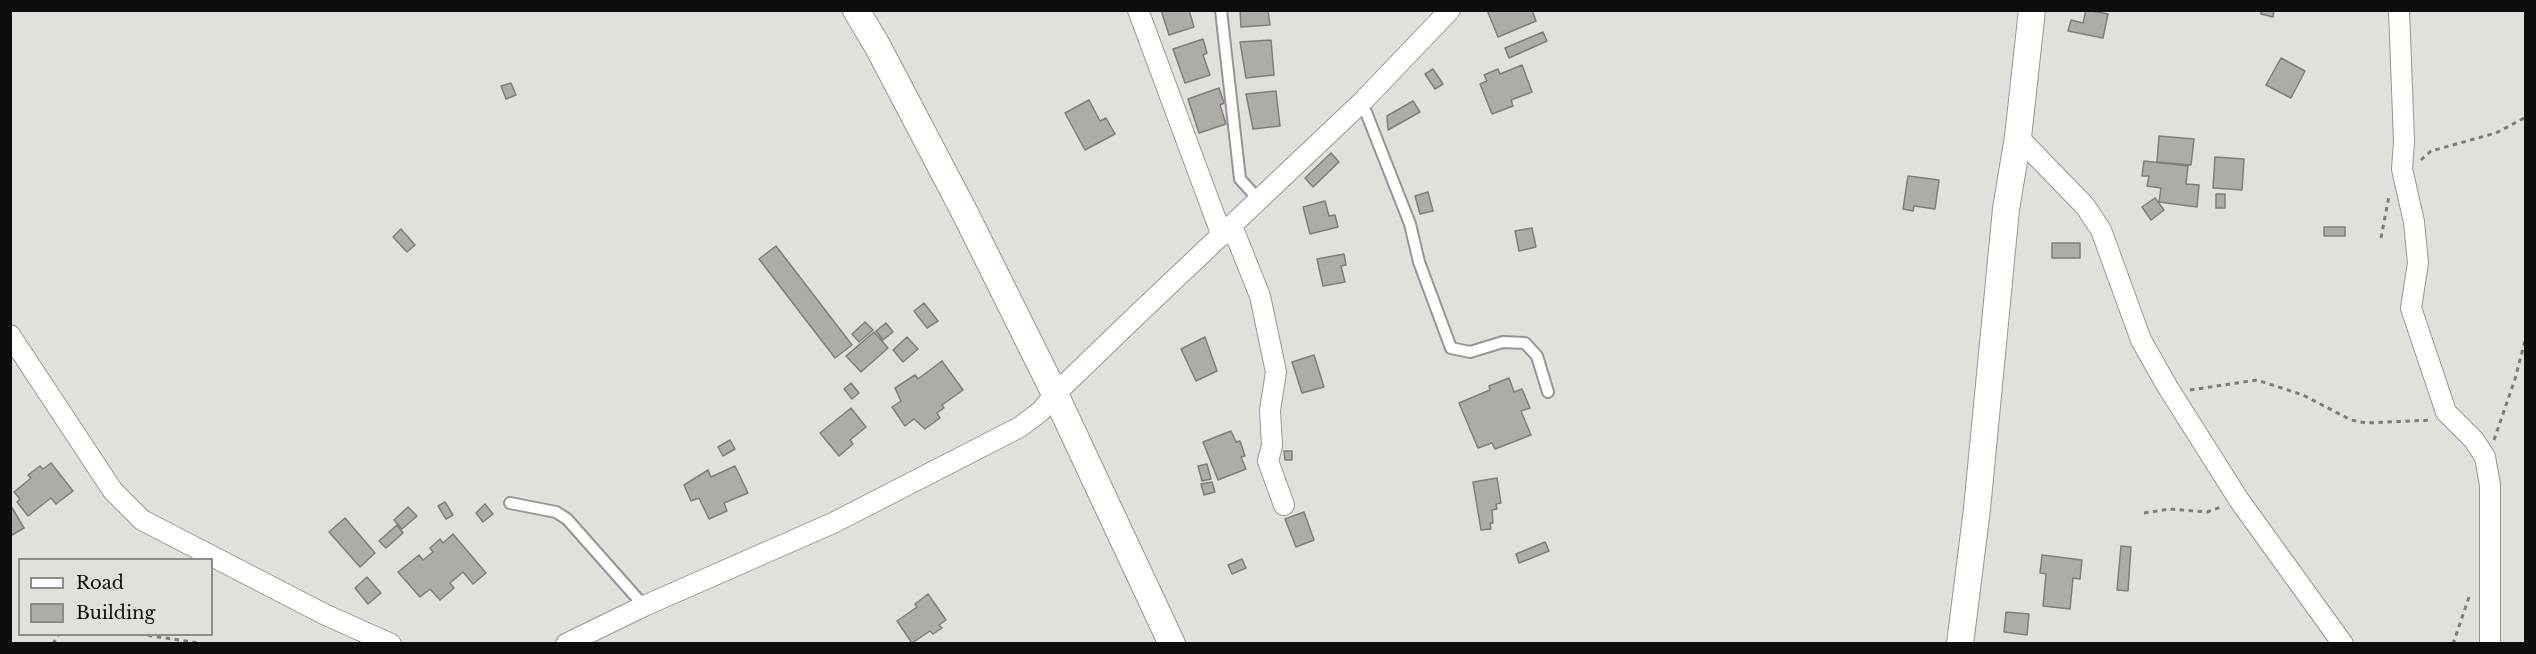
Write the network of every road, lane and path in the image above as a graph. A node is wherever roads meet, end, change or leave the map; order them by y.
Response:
1 (856, 10) edge
2 (1138, 10) edge
3 (1221, 10) edge
4 (1450, 10) edge
5 (2032, 10) edge
6 (2400, 10) edge
7 (1362, 102) junction
8 (2526, 117) edge
9 (2018, 137) junction
10 (2403, 177) junction
11 (1259, 200) junction
12 (1227, 231) junction
13 (2381, 238) dead end
14 (10, 335) edge
15 (2526, 338) edge
16 (1548, 392) dead end
17 (2171, 392) junction
18 (1055, 394) junction
19 (2454, 421) junction
20 (2485, 457) junction
21 (2239, 500) junction
22 (510, 504) dead end
23 (1284, 505) dead end
24 (2144, 513) dead end
25 (2471, 592) dead end
26 (644, 606) junction
27 (152, 636) edge
28 (206, 644) edge
29 (390, 644) edge
30 (566, 644) edge
31 (1172, 644) edge
32 (1960, 644) edge
33 (2343, 644) edge
34 (2453, 644) edge
35 (2490, 644) edge

1 - 18 street
2 - 12 street
3 - 11 lane
4 - 7 street
5 - 9 street
6 - 10 street
7 - 11 street
7 - 16 lane
8 - 10 path
9 - 17 street
9 - 32 street
10 - 13 path
10 - 19 street
11 - 12 street
12 - 18 street
12 - 23 street
14 - 29 street
15 - 20 path
17 - 19 path
17 - 21 street
18 - 26 street
18 - 31 street
19 - 20 street
20 - 35 street
21 - 24 path
21 - 33 street
22 - 26 lane
25 - 34 path
26 - 30 street
27 - 28 path

